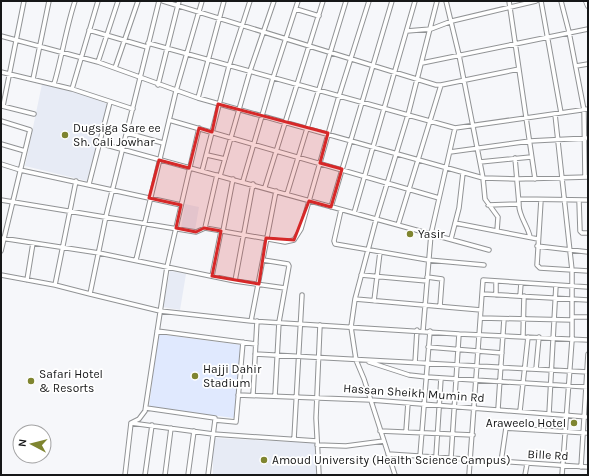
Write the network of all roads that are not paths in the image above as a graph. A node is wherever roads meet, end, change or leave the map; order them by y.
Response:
1 (24, 1) edge
2 (49, 1) edge
3 (75, 1) edge
4 (98, 1) edge
5 (118, 1) edge
6 (138, 1) edge
7 (160, 1) edge
8 (163, 1) edge
9 (179, 1) edge
10 (202, 1) edge
11 (224, 1) edge
12 (250, 1) edge
13 (274, 1) edge
14 (298, 1) edge
15 (323, 1) edge
16 (346, 1) edge
17 (369, 1) edge
18 (392, 1) edge
19 (415, 1) edge
20 (437, 1) edge
21 (446, 1) edge
22 (509, 1) edge
23 (536, 1) edge
24 (541, 1) edge
25 (561, 1) edge
26 (586, 1) edge
27 (178, 6) junction
28 (588, 6) edge
29 (510, 7) junction
30 (296, 9) junction
31 (200, 11) junction
32 (319, 16) junction
33 (219, 17) junction
34 (452, 21) junction
35 (242, 24) junction
36 (431, 29) junction
37 (588, 29) edge
38 (89, 30) junction
39 (407, 31) junction
40 (263, 32) junction
41 (569, 32) junction
42 (107, 35) junction
43 (1, 36) edge
44 (547, 37) junction
45 (286, 39) junction
46 (16, 40) junction
47 (125, 40) junction
48 (515, 44) junction
49 (147, 45) junction
50 (40, 46) junction
51 (310, 46) junction
52 (168, 49) junction
53 (63, 52) junction
54 (331, 52) junction
55 (188, 54) junction
56 (459, 55) junction
57 (80, 57) junction
58 (352, 59) junction
59 (208, 60) junction
60 (98, 62) junction
61 (422, 63) junction
62 (588, 64) edge
63 (229, 66) junction
64 (373, 66) junction
65 (576, 66) junction
66 (115, 68) junction
67 (519, 69) junction
68 (1, 72) edge
69 (250, 72) junction
70 (395, 72) junction
71 (9, 74) junction
72 (140, 78) junction
73 (273, 78) junction
74 (33, 79) junction
75 (418, 79) junction
76 (464, 80) junction
77 (54, 84) junction
78 (297, 84) junction
79 (158, 85) junction
80 (441, 85) junction
81 (72, 89) junction
82 (319, 90) junction
83 (176, 91) junction
84 (339, 96) junction
85 (198, 98) junction
86 (110, 102) junction
87 (362, 102) junction
88 (218, 104) junction
89 (2, 106) edge
90 (384, 108) junction
91 (133, 109) junction
92 (239, 109) junction
93 (586, 109) edge
94 (561, 113) junction
95 (34, 114) dead end
96 (555, 114) junction
97 (261, 115) junction
98 (408, 115) junction
99 (527, 118) junction
100 (169, 120) junction
101 (430, 121) junction
102 (1, 122) edge
103 (285, 122) junction
104 (472, 125) junction
105 (199, 128) junction
106 (308, 128) junction
107 (455, 128) junction
108 (212, 132) junction
109 (127, 133) junction
110 (328, 133) junction
111 (231, 137) junction
112 (587, 138) edge
113 (558, 139) junction
114 (350, 140) junction
115 (530, 141) junction
116 (99, 143) junction
117 (163, 143) junction
118 (1, 144) edge
119 (254, 144) junction
120 (374, 146) junction
121 (477, 149) junction
122 (123, 150) junction
123 (276, 150) junction
124 (25, 151) junction
125 (450, 152) junction
126 (396, 153) junction
127 (207, 154) junction
128 (298, 157) junction
129 (531, 157) junction
130 (418, 158) junction
131 (515, 158) junction
132 (225, 159) junction
133 (159, 160) junction
134 (480, 162) junction
135 (320, 163) junction
136 (1, 164) edge
137 (446, 167) junction
138 (189, 168) junction
139 (342, 169) junction
140 (20, 170) junction
141 (202, 171) junction
142 (463, 172) junction
143 (219, 175) junction
144 (365, 176) junction
145 (586, 177) edge
146 (483, 178) junction
147 (561, 178) junction
148 (233, 179) junction
149 (517, 179) junction
150 (535, 179) junction
151 (76, 181) junction
152 (243, 181) junction
153 (387, 182) junction
154 (89, 184) junction
155 (253, 184) junction
156 (265, 187) junction
157 (408, 189) junction
158 (113, 190) junction
159 (276, 191) junction
160 (287, 194) junction
161 (149, 198) junction
162 (439, 198) junction
163 (1, 200) edge
164 (541, 200) junction
165 (579, 200) junction
166 (588, 200) edge
167 (309, 201) junction
168 (519, 201) junction
169 (564, 201) junction
170 (12, 202) junction
171 (181, 205) junction
172 (488, 205) junction
173 (331, 207) junction
174 (341, 210) junction
175 (70, 211) junction
176 (354, 213) junction
177 (106, 216) junction
178 (376, 220) junction
179 (144, 223) junction
180 (455, 223) junction
181 (398, 225) junction
182 (176, 228) junction
183 (204, 228) junction
184 (222, 231) junction
185 (497, 231) junction
186 (588, 233) edge
187 (244, 234) junction
188 (432, 234) junction
189 (530, 237) junction
190 (2, 238) edge
191 (266, 238) junction
192 (451, 239) junction
193 (538, 239) junction
194 (33, 243) junction
195 (537, 246) junction
196 (64, 247) junction
197 (368, 250) junction
198 (489, 250) dead end
199 (571, 250) junction
200 (1, 251) edge
201 (99, 252) junction
202 (380, 252) junction
203 (588, 252) edge
204 (136, 260) junction
205 (263, 260) junction
206 (428, 260) junction
207 (484, 265) dead end
208 (167, 267) junction
209 (572, 270) junction
210 (588, 270) edge
211 (1, 275) edge
212 (361, 275) junction
213 (212, 276) junction
214 (377, 276) junction
215 (427, 279) junction
216 (27, 280) junction
217 (235, 281) junction
218 (496, 281) junction
219 (520, 283) junction
220 (259, 284) junction
221 (55, 285) junction
222 (556, 285) junction
223 (573, 286) junction
224 (588, 287) edge
225 (285, 288) junction
226 (90, 294) junction
227 (482, 294) junction
228 (302, 295) dead end
229 (496, 295) junction
230 (522, 296) junction
231 (355, 299) junction
232 (555, 299) junction
233 (572, 300) junction
234 (588, 300) edge
235 (374, 301) junction
236 (425, 305) junction
237 (440, 306) junction
238 (481, 310) junction
239 (160, 311) junction
240 (588, 317) edge
241 (481, 318) junction
242 (504, 319) junction
243 (572, 319) junction
244 (251, 320) junction
245 (524, 320) junction
246 (555, 320) junction
247 (257, 321) junction
248 (279, 322) junction
249 (300, 324) junction
250 (320, 325) junction
251 (350, 327) junction
252 (417, 330) junction
253 (157, 331) junction
254 (423, 331) junction
255 (430, 331) junction
256 (459, 334) junction
257 (480, 335) junction
258 (503, 336) junction
259 (526, 336) junction
260 (539, 337) junction
261 (553, 338) junction
262 (572, 340) junction
263 (588, 340) edge
264 (243, 342) junction
265 (256, 344) junction
266 (428, 347) junction
267 (458, 349) junction
268 (479, 351) junction
269 (502, 353) junction
270 (255, 354) junction
271 (588, 354) edge
272 (277, 356) junction
273 (299, 358) junction
274 (319, 358) junction
275 (356, 360) junction
276 (364, 360) junction
277 (415, 363) junction
278 (427, 363) junction
279 (457, 365) junction
280 (478, 366) junction
281 (501, 367) junction
282 (524, 368) junction
283 (536, 369) junction
284 (551, 370) junction
285 (569, 371) junction
286 (588, 372) edge
287 (427, 377) junction
288 (441, 378) junction
289 (456, 379) junction
290 (476, 380) junction
291 (501, 382) junction
292 (523, 383) junction
293 (550, 384) junction
294 (569, 386) junction
295 (587, 387) edge
296 (238, 395) junction
297 (253, 395) junction
298 (275, 396) junction
299 (296, 396) junction
300 (316, 397) junction
301 (587, 399) edge
302 (371, 400) junction
303 (408, 403) junction
304 (424, 404) junction
305 (439, 405) junction
306 (454, 406) junction
307 (146, 408) junction
308 (475, 408) junction
309 (498, 409) junction
310 (520, 411) junction
311 (548, 414) junction
312 (567, 415) junction
313 (586, 417) edge
314 (215, 420) junction
315 (131, 423) junction
316 (152, 425) junction
317 (171, 428) junction
318 (194, 431) junction
319 (380, 431) junction
320 (406, 431) junction
321 (565, 431) junction
322 (422, 432) junction
323 (437, 433) junction
324 (452, 433) junction
325 (586, 433) edge
326 (213, 434) junction
327 (473, 435) junction
328 (294, 439) junction
329 (384, 442) junction
330 (317, 443) junction
331 (583, 446) junction
332 (588, 447) edge
333 (388, 454) junction
334 (420, 456) junction
335 (436, 456) junction
336 (451, 458) junction
337 (471, 460) junction
338 (501, 462) junction
339 (527, 464) junction
340 (562, 466) junction
341 (581, 467) junction
342 (588, 467) edge
343 (124, 475) edge
344 (145, 475) edge
345 (165, 475) edge
346 (188, 475) edge
347 (208, 475) edge
348 (319, 475) edge
349 (395, 475) edge
350 (470, 475) edge
351 (525, 475) edge
352 (562, 475) edge

1 - 46 street
2 - 50 street
3 - 53 street
4 - 38 street
5 - 42 street
6 - 47 street
7 - 49 street
8 - 27 street
9 - 27 street
10 - 31 street
11 - 33 street
12 - 35 street
13 - 40 street
14 - 30 street
15 - 32 street
16 - 54 street
17 - 58 street
18 - 64 street
19 - 39 street
20 - 36 street
21 - 34 street
22 - 29 street
23 - 29 street
24 - 44 street
25 - 41 street
26 - 28 street
27 - 31 street
27 - 52 street
29 - 34 street
29 - 48 street
30 - 32 street
30 - 45 street
31 - 33 street
31 - 55 street
32 - 51 street
33 - 35 street
33 - 59 street
34 - 36 street
34 - 56 street
35 - 40 street
35 - 63 street
36 - 39 street
36 - 61 street
37 - 41 street
38 - 42 street
38 - 57 street
39 - 70 street
40 - 45 street
40 - 69 street
41 - 44 street
41 - 65 street
42 - 47 street
42 - 60 street
43 - 46 street
44 - 48 street
44 - 94 street
45 - 51 street
45 - 73 street
46 - 50 street
46 - 71 street
47 - 49 street
47 - 66 street
48 - 56 street
48 - 67 street
49 - 52 street
49 - 72 street
50 - 53 street
50 - 74 street
51 - 54 street
51 - 78 street
52 - 55 street
52 - 79 street
53 - 57 street
53 - 77 street
54 - 58 street
54 - 82 street
55 - 59 street
55 - 83 street
56 - 61 street
56 - 76 street
57 - 60 street
57 - 81 street
58 - 64 street
58 - 84 street
59 - 63 street
59 - 85 street
60 - 66 street
61 - 75 street
62 - 65 street
63 - 69 street
63 - 88 street
64 - 70 street
64 - 87 street
65 - 93 street
66 - 72 street
67 - 76 street
67 - 99 street
68 - 71 street
69 - 73 street
69 - 92 street
70 - 75 street
70 - 90 street
71 - 74 street
71 - 89 street
72 - 79 street
72 - 91 street
73 - 78 street
73 - 97 street
74 - 77 street
75 - 80 street
75 - 98 street
76 - 80 street
76 - 104 street
77 - 81 street
78 - 82 street
78 - 103 street
79 - 83 street
80 - 101 street
81 - 86 street
82 - 84 street
82 - 106 street
83 - 85 street
83 - 100 street
84 - 87 street
84 - 110 street
85 - 88 street
86 - 91 street
86 - 116 street
87 - 90 street
87 - 114 street
88 - 92 street
88 - 108 street
89 - 95 street
90 - 98 street
90 - 120 street
91 - 109 street
92 - 97 street
92 - 111 street
93 - 94 street
93 - 112 street
94 - 96 street
96 - 99 street
96 - 113 street
97 - 103 street
97 - 119 street
98 - 101 street
98 - 126 street
99 - 104 street
99 - 115 street
100 - 105 street
100 - 117 street
101 - 107 street
101 - 130 street
102 - 124 street
103 - 106 street
103 - 123 street
104 - 107 street
104 - 121 street
105 - 108 street
105 - 138 street
106 - 110 street
106 - 128 street
107 - 125 street
108 - 111 street
108 - 127 street
109 - 117 street
109 - 122 street
110 - 114 street
110 - 135 street
111 - 119 street
111 - 132 street
112 - 113 street
112 - 145 street
113 - 115 street
113 - 147 street
114 - 120 street
114 - 139 street
115 - 121 street
115 - 129 street
116 - 122 street
116 - 154 street
117 - 133 street
118 - 124 street
119 - 123 street
119 - 152 street
120 - 126 street
120 - 144 street
121 - 125 street
121 - 134 street
122 - 133 street
122 - 158 street
123 - 128 street
123 - 156 street
124 - 140 street
125 - 137 street
126 - 130 street
126 - 153 street
127 - 132 street
127 - 141 street
128 - 135 street
128 - 160 street
129 - 131 street
129 - 150 street
130 - 137 street
130 - 157 street
131 - 134 street
131 - 149 street
132 - 143 street
133 - 138 street
133 - 161 street
134 - 146 street
135 - 139 street
135 - 167 street
136 - 140 street
137 - 142 street
137 - 162 street
138 - 141 street
138 - 171 street
139 - 144 street
139 - 173 street
140 - 151 street
140 - 170 street
141 - 143 street
142 - 146 street
142 - 180 street
143 - 148 street
143 - 183 street
144 - 153 street
144 - 176 street
145 - 147 street
146 - 149 street
146 - 172 street
147 - 150 street
147 - 169 street
148 - 152 street
148 - 184 street
149 - 150 street
149 - 168 street
151 - 154 street
151 - 175 street
152 - 155 street
153 - 157 street
153 - 178 street
154 - 158 street
155 - 156 street
155 - 187 street
156 - 159 street
157 - 162 street
157 - 181 street
158 - 161 street
158 - 177 street
159 - 160 street
159 - 191 street
160 - 167 street
161 - 171 street
161 - 179 street
162 - 188 street
163 - 170 street
164 - 168 street
164 - 169 street
164 - 193 street
165 - 166 street
165 - 169 street
165 - 186 street
167 - 173 street
167 - 191 street
168 - 172 street
168 - 189 street
169 - 199 street
170 - 175 street
170 - 190 street
171 - 182 street
172 - 185 street
173 - 174 street
174 - 176 street
174 - 197 street
175 - 177 street
175 - 196 street
176 - 178 street
177 - 179 street
177 - 201 street
178 - 181 street
178 - 197 street
179 - 182 street
179 - 204 street
180 - 185 street
180 - 192 street
181 - 188 street
182 - 183 street
182 - 208 street
183 - 184 street
184 - 187 street
184 - 213 street
185 - 189 street
187 - 191 street
187 - 217 street
188 - 192 street
188 - 206 street
189 - 193 street
190 - 194 street
190 - 200 street
191 - 205 street
192 - 198 street
193 - 195 street
194 - 196 street
194 - 216 street
195 - 199 street
195 - 209 street
196 - 201 street
196 - 221 street
197 - 202 street
197 - 212 street
199 - 203 street
199 - 209 street
201 - 204 street
201 - 226 street
202 - 206 street
202 - 214 street
204 - 208 street
205 - 220 street
205 - 225 street
206 - 207 street
206 - 215 street
208 - 213 street
208 - 239 street
209 - 210 street
209 - 223 street
211 - 216 street
212 - 214 street
212 - 231 street
213 - 217 street
214 - 215 street
214 - 235 street
215 - 236 street
215 - 237 street
216 - 221 street
217 - 220 street
218 - 219 street
218 - 227 street
218 - 229 street
219 - 222 street
219 - 230 street
220 - 225 street
220 - 244 street
221 - 226 street
222 - 223 street
222 - 232 street
223 - 224 street
223 - 233 street
225 - 248 street
226 - 239 street
227 - 229 street
227 - 238 street
228 - 249 street
229 - 230 street
230 - 232 street
230 - 245 street
231 - 235 street
231 - 251 street
232 - 233 street
232 - 246 street
233 - 234 street
233 - 243 street
235 - 236 street
236 - 237 street
236 - 254 street
237 - 238 street
238 - 241 street
239 - 244 street
239 - 253 street
240 - 243 street
241 - 242 street
241 - 257 street
242 - 245 street
242 - 258 street
243 - 246 street
243 - 262 street
244 - 247 street
245 - 246 street
245 - 259 street
246 - 261 street
247 - 248 street
247 - 265 street
248 - 249 street
248 - 272 street
249 - 250 street
249 - 273 street
250 - 251 street
250 - 274 street
251 - 252 street
251 - 275 street
252 - 254 street
252 - 277 street
253 - 264 street
253 - 307 street
254 - 255 street
255 - 256 street
255 - 266 street
256 - 257 street
256 - 267 street
257 - 258 street
257 - 268 street
258 - 259 street
258 - 269 street
259 - 260 street
259 - 282 street
260 - 261 street
260 - 283 street
261 - 262 street
261 - 284 street
262 - 263 street
262 - 285 street
264 - 265 street
264 - 296 street
265 - 270 street
266 - 267 street
266 - 278 street
267 - 268 street
267 - 279 street
268 - 269 street
268 - 280 street
269 - 281 street
270 - 272 street
270 - 297 street
271 - 286 street
272 - 273 street
272 - 298 street
273 - 274 street
273 - 299 street
274 - 275 street
274 - 300 street
275 - 276 street
275 - 302 street
276 - 277 street
276 - 287 street
277 - 278 street
278 - 279 street
278 - 287 street
279 - 280 street
279 - 289 street
280 - 281 street
280 - 290 street
281 - 282 street
281 - 291 street
282 - 283 street
282 - 292 street
283 - 284 street
284 - 285 street
284 - 293 street
285 - 286 street
285 - 294 street
286 - 295 street
287 - 288 street
287 - 304 street
288 - 289 street
288 - 305 street
289 - 290 street
289 - 306 street
290 - 291 street
290 - 308 street
291 - 292 street
291 - 309 street
292 - 293 street
292 - 310 street
293 - 294 street
293 - 311 street
294 - 295 street
294 - 312 street
295 - 301 street
296 - 297 street, Hassan Sheikh Mumin Rd
296 - 314 street
297 - 298 street, Hassan Sheikh Mumin Rd
298 - 299 street, Hassan Sheikh Mumin Rd
299 - 300 street, Hassan Sheikh Mumin Rd
299 - 328 street
300 - 302 street, Hassan Sheikh Mumin Rd
300 - 330 street
301 - 313 street
302 - 303 street, Hassan Sheikh Mumin Rd
302 - 319 street
303 - 304 street, Hassan Sheikh Mumin Rd
303 - 320 street
304 - 305 street, Hassan Sheikh Mumin Rd
304 - 322 street
305 - 306 street, Hassan Sheikh Mumin Rd
305 - 323 street
306 - 308 street, Hassan Sheikh Mumin Rd
306 - 324 street
307 - 314 street
307 - 315 street
308 - 309 street, Hassan Sheikh Mumin Rd
308 - 327 street
309 - 310 street, Hassan Sheikh Mumin Rd
310 - 311 street, Hassan Sheikh Mumin Rd
311 - 312 street, Hassan Sheikh Mumin Rd
312 - 313 street, Hassan Sheikh Mumin Rd
312 - 321 street
313 - 325 street
314 - 326 street
315 - 316 street
315 - 343 street
316 - 317 street
316 - 344 street
317 - 318 street
317 - 345 street
318 - 326 street
318 - 346 street
319 - 320 street
319 - 329 street
320 - 322 street
321 - 325 street
321 - 338 street
321 - 340 street
322 - 323 street
322 - 334 street
323 - 324 street
323 - 335 street
324 - 327 street
324 - 336 street
325 - 331 street
326 - 328 street
326 - 347 street
327 - 337 street
328 - 330 street
329 - 330 street
329 - 333 street
330 - 348 street
331 - 332 street
331 - 341 street
333 - 334 street, Bille Rd
333 - 349 street
334 - 335 street, Bille Rd
335 - 336 street, Bille Rd
336 - 337 street, Bille Rd
337 - 338 street, Bille Rd
337 - 350 street
338 - 339 street, Bille Rd
339 - 340 street, Bille Rd
339 - 351 street
340 - 341 street, Bille Rd
340 - 352 street
341 - 342 street, Bille Rd

